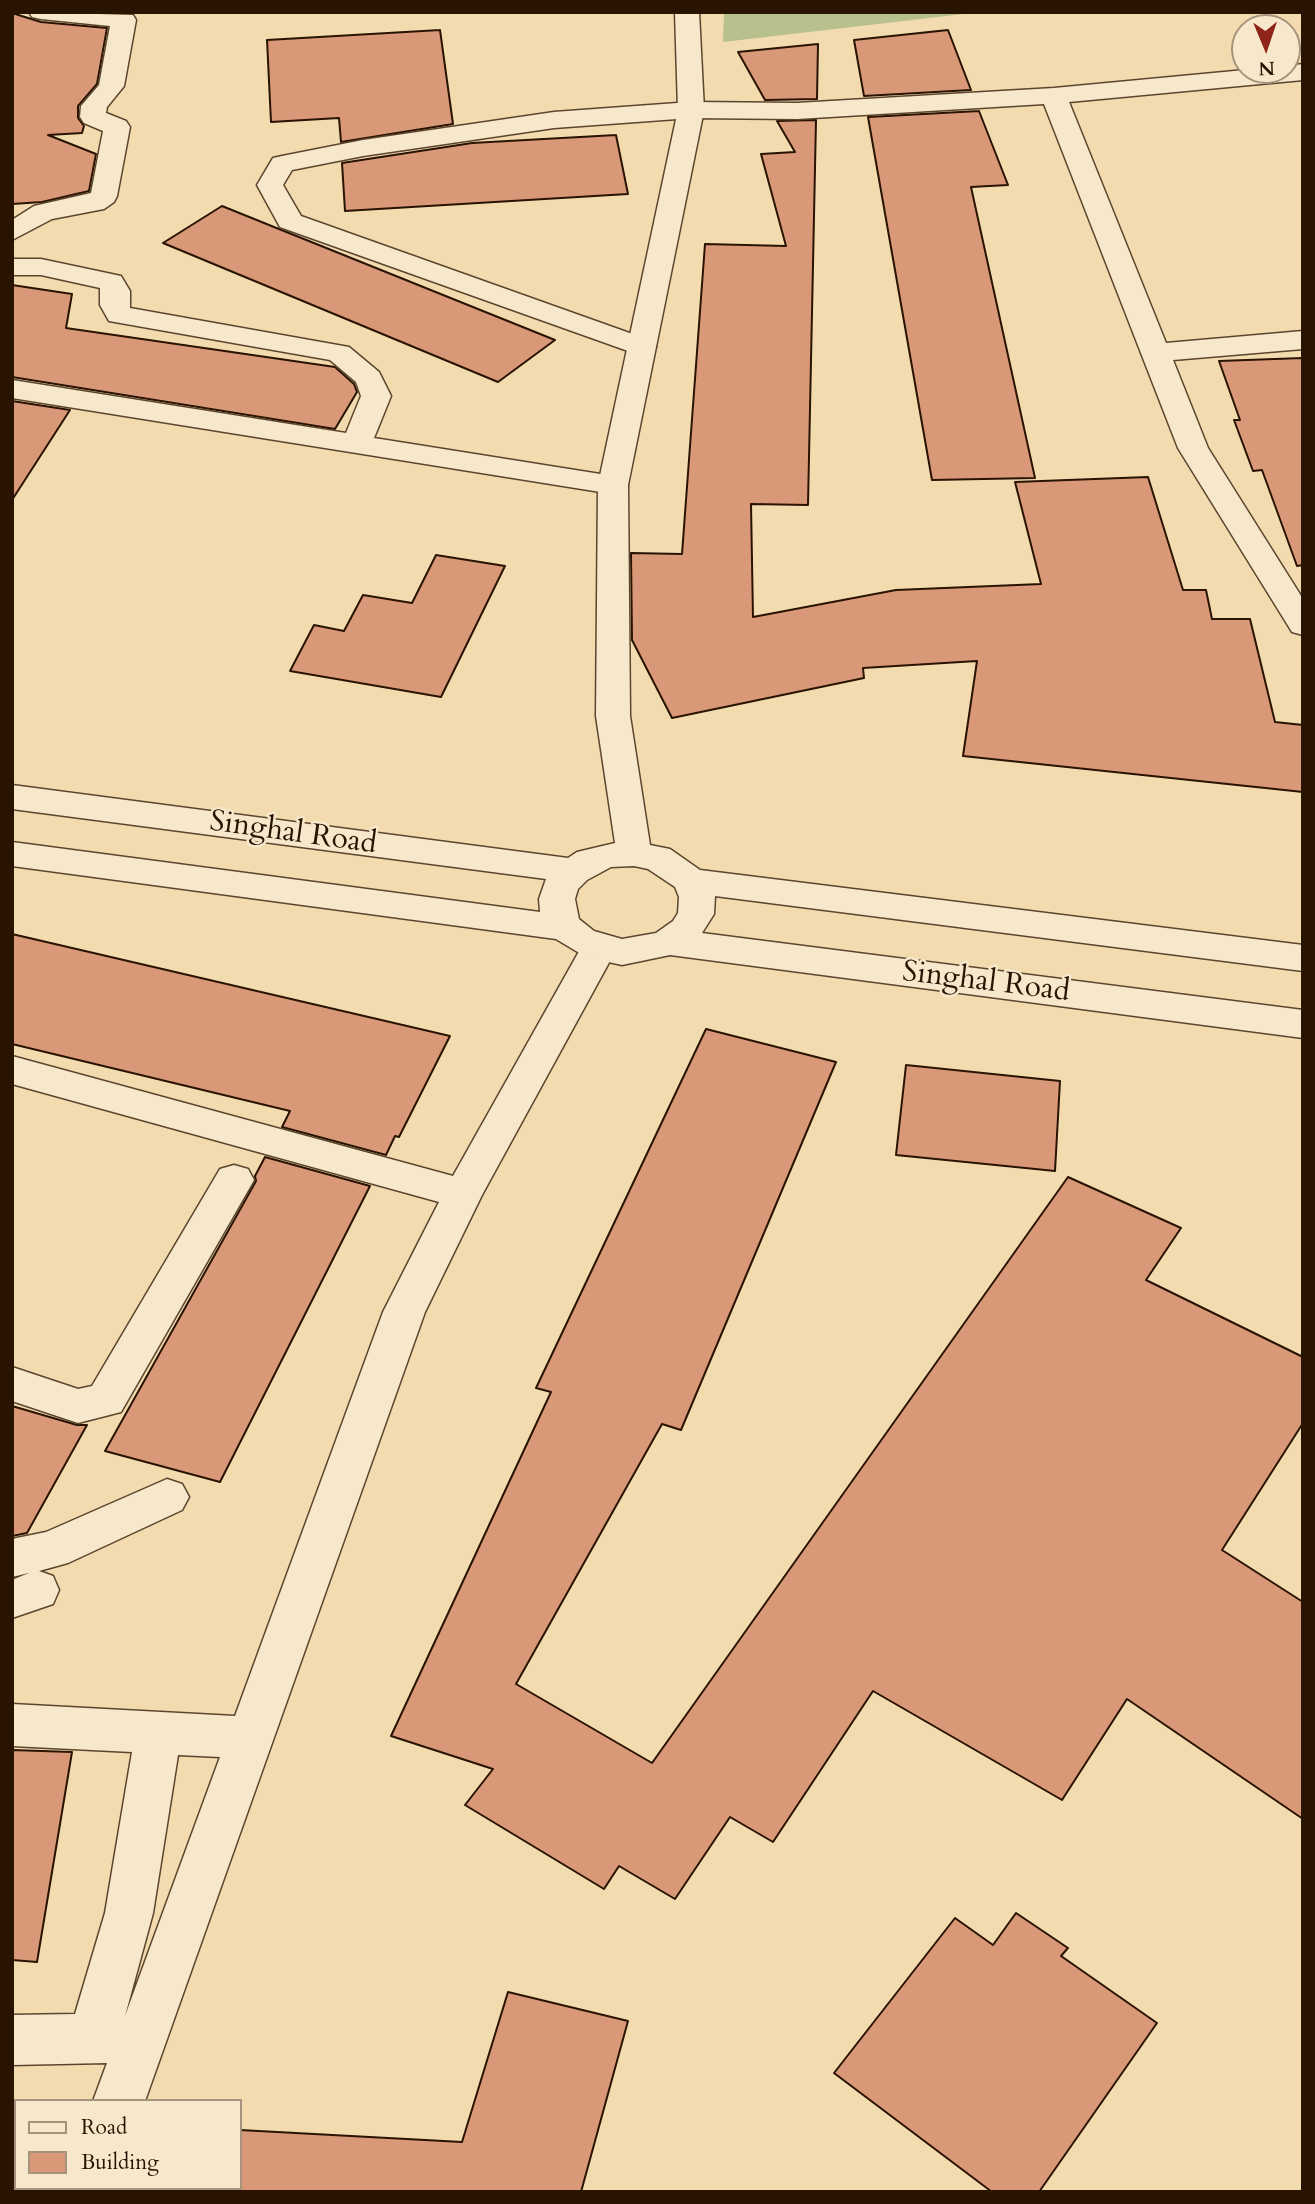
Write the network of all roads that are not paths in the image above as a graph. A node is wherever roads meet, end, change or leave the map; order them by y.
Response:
1 (41, 12) edge
2 (687, 12) edge
3 (125, 16) edge
4 (1303, 72) edge
5 (1054, 96) junction
6 (691, 110) junction
7 (12, 232) edge
8 (12, 267) edge
9 (1303, 340) edge
10 (642, 346) junction
11 (1156, 353) junction
12 (12, 388) edge
13 (357, 444) junction
14 (613, 485) junction
15 (1303, 625) edge
16 (12, 797) edge
17 (12, 854) edge
18 (634, 854) junction
19 (573, 871) junction
20 (690, 881) junction
21 (583, 938) junction
22 (669, 942) junction
23 (1303, 958) edge
24 (1303, 1024) edge
25 (12, 1070) edge
26 (234, 1180) dead end
27 (463, 1194) junction
28 (12, 1384) edge
29 (167, 1497) dead end
30 (20, 1583) edge
31 (12, 1725) edge
32 (158, 1734) junction
33 (248, 1738) junction
34 (142, 2038) junction
35 (93, 2039) junction
36 (12, 2040) edge
37 (120, 2099) edge

1 - 3 street
2 - 6 street
3 - 7 street
4 - 5 street
5 - 6 street
5 - 11 street
6 - 10 street
6 - 10 street
8 - 13 street
9 - 11 street
10 - 14 street
11 - 15 street
12 - 13 street
13 - 14 street
14 - 18 street
16 - 19 street, Singhal Road
17 - 21 street, Singhal Road
18 - 19 street
18 - 20 street
19 - 21 street
20 - 22 street
20 - 23 street
21 - 22 street
21 - 27 street
22 - 24 street, Singhal Road
25 - 27 street
26 - 28 street
27 - 33 street
29 - 30 street
31 - 32 street
32 - 33 street
32 - 35 street
33 - 34 street
34 - 35 street
34 - 37 street
35 - 36 street

